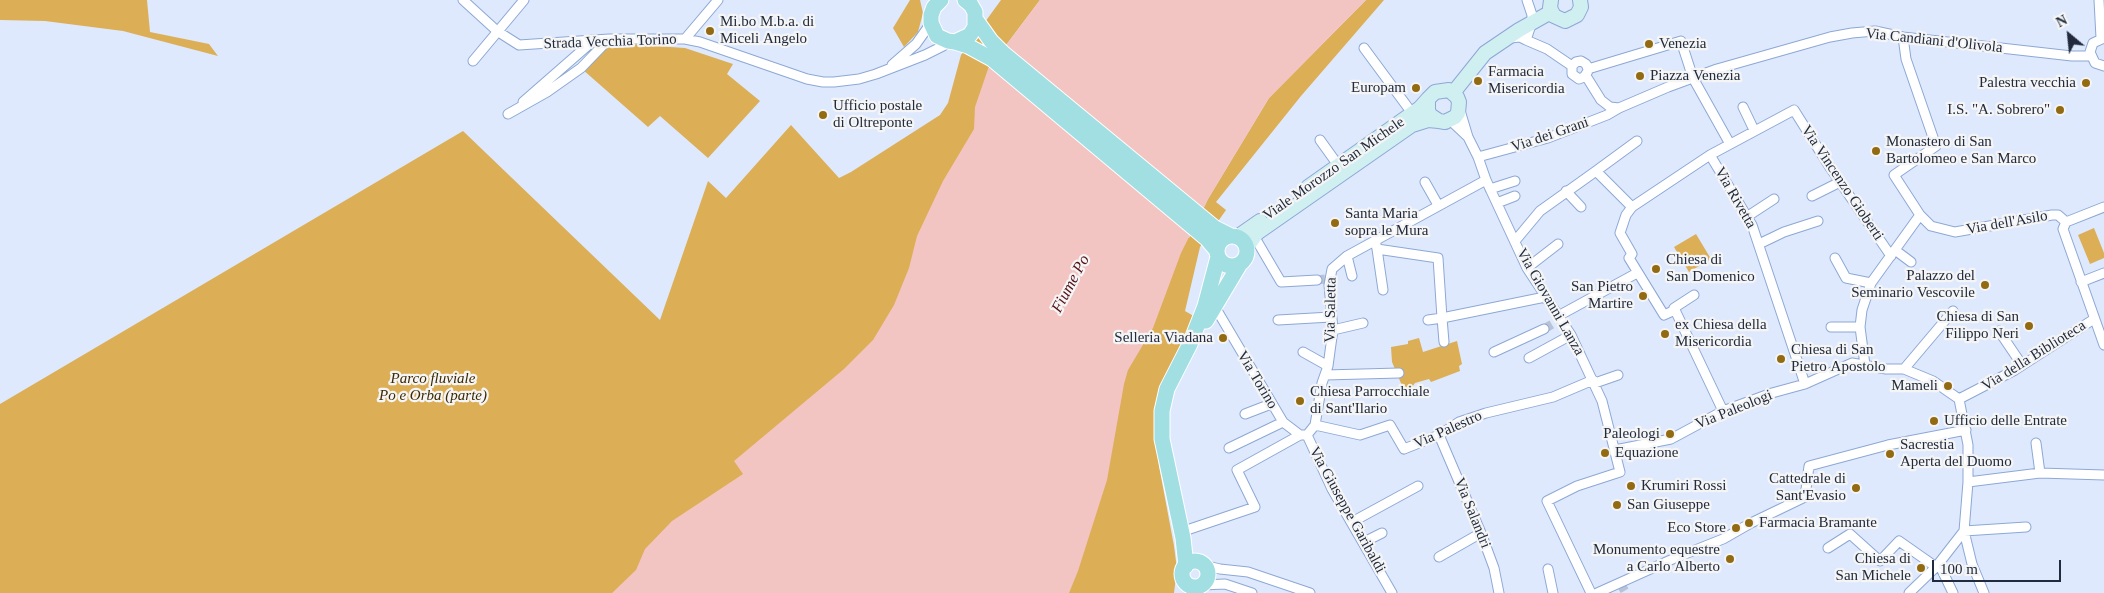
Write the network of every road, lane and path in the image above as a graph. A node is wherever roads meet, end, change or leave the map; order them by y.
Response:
1 (462, 0) edge
2 (524, 0) edge
3 (941, 0) edge
4 (965, 0) edge
5 (1528, 0) edge
6 (1580, 0) edge
7 (2099, 0) edge
8 (712, 2) edge
9 (1551, 6) edge
10 (930, 13) edge
11 (1532, 22) junction
12 (979, 24) junction
13 (497, 31) junction
14 (1903, 37) junction
15 (2103, 38) edge
16 (609, 39) junction
17 (685, 39) junction
18 (594, 40) junction
19 (1504, 40) junction
20 (1526, 40) junction
21 (957, 43) junction
22 (1364, 48) dead end
23 (2091, 56) junction
24 (473, 61) dead end
25 (1572, 66) junction
26 (2104, 66) edge
27 (886, 70) junction
28 (1587, 72) junction
29 (1693, 78) junction
30 (1453, 92) junction
31 (1428, 99) junction
32 (1459, 107) junction
33 (1743, 107) dead end
34 (1619, 108) junction
35 (1412, 113) junction
36 (1445, 121) junction
37 (1754, 130) junction
38 (1468, 137) junction
39 (1320, 140) dead end
40 (1637, 142) dead end
41 (1730, 144) junction
42 (1710, 155) junction
43 (1478, 157) junction
44 (1338, 165) junction
45 (1596, 171) junction
46 (1486, 180) junction
47 (1515, 181) dead end
48 (1425, 182) dead end
49 (1840, 182) junction
50 (1490, 189) junction
51 (1566, 191) junction
52 (1515, 196) dead end
53 (1812, 196) dead end
54 (1774, 199) dead end
55 (1496, 203) junction
56 (1438, 205) junction
57 (1581, 207) dead end
58 (1632, 207) junction
59 (2104, 207) edge
60 (1748, 216) junction
61 (1920, 216) junction
62 (1818, 221) dead end
63 (2066, 222) junction
64 (1211, 233) junction
65 (1242, 239) junction
66 (1515, 242) junction
67 (1558, 244) dead end
68 (1759, 244) junction
69 (1376, 245) junction
70 (1893, 253) junction
71 (1218, 254) junction
72 (1347, 256) junction
73 (1835, 258) dead end
74 (1911, 262) dead end
75 (1240, 264) junction
76 (1527, 268) junction
77 (1637, 273) junction
78 (2104, 273) edge
79 (1352, 276) dead end
80 (1324, 280) junction
81 (2081, 282) junction
82 (1871, 283) junction
83 (1383, 290) dead end
84 (1694, 294) dead end
85 (1546, 297) junction
86 (1675, 310) junction
87 (1953, 311) dead end
88 (1218, 312) dead end
89 (1332, 317) junction
90 (1442, 318) junction
91 (1559, 319) junction
92 (2094, 319) junction
93 (1278, 320) dead end
94 (1428, 320) dead end
95 (1363, 323) dead end
96 (1831, 327) dead end
97 (1544, 329) tunnel mouth
98 (1333, 330) junction
99 (2000, 331) dead end
100 (1860, 332) junction
101 (1571, 335) junction
102 (1444, 342) dead end
103 (1190, 344) junction
104 (2104, 345) edge
105 (1303, 352) dead end
106 (1494, 352) dead end
107 (1529, 358) dead end
108 (1865, 365) junction
109 (2022, 366) junction
110 (1904, 369) junction
111 (1326, 371) junction
112 (1399, 373) dead end
113 (1618, 375) dead end
114 (1594, 381) junction
115 (1805, 384) junction
116 (1959, 399) junction
117 (1271, 404) junction
118 (1723, 411) junction
119 (1245, 414) dead end
120 (1283, 422) junction
121 (1315, 425) junction
122 (1966, 430) junction
123 (1304, 435) junction
124 (1438, 435) junction
125 (2036, 443) dead end
126 (1229, 448) dead end
127 (1615, 450) junction
128 (2040, 473) junction
129 (2104, 475) edge
130 (1968, 482) junction
131 (1418, 486) dead end
132 (1352, 522) junction
133 (2026, 527) dead end
134 (1964, 531) junction
135 (1382, 532) dead end
136 (1481, 533) junction
137 (1182, 535) junction
138 (1364, 542) junction
139 (1828, 548) dead end
140 (1439, 557) dead end
141 (1938, 565) junction
142 (1548, 569) dead end
143 (1196, 580) edge
144 (1252, 593) edge
145 (1310, 593) edge
146 (1392, 593) edge
147 (1498, 593) edge
148 (1553, 593) edge
149 (1591, 593) edge
150 (1597, 593) edge
151 (1909, 593) edge
152 (1953, 593) edge
153 (1984, 593) edge

1 - 13 street, Strada Vecchia Torino
2 - 13 street
3 - 10 main road
4 - 12 main road
5 - 11 street
6 - 9 main road
7 - 15 street
8 - 17 street
9 - 11 main road
10 - 21 main road
10 - 27 street
11 - 19 main road
11 - 20 street
12 - 21 main road
12 - 64 main road
13 - 18 street, Strada Vecchia Torino
13 - 24 street
14 - 23 street, Via Candiani d'Olivola
14 - 29 street, Via Candiani d'Olivola
14 - 61 street
15 - 23 street
16 - 17 street, Strada Vecchia Torino
16 - 18 street, Strada Vecchia Torino
16 - 18 street
17 - 27 street, Strada Vecchia Torino
19 - 20 street
19 - 30 main road
20 - 25 street
21 - 27 street, Strada Vecchia Torino
21 - 64 main road
22 - 35 street
23 - 26 street
25 - 28 street
25 - 28 street
28 - 29 street
28 - 34 street
29 - 34 street
29 - 41 street
30 - 31 main road
30 - 32 main road
31 - 35 main road, Viale Morozzo San Michele
31 - 36 main road
32 - 36 main road
32 - 38 street, Via Giovanni Lanza
33 - 37 street
34 - 43 street, Via dei Grani
35 - 44 main road, Viale Morozzo San Michele
36 - 38 street, Via Giovanni Lanza
36 - 65 main road, Viale Morozzo San Michele
37 - 41 street
37 - 49 street, Via Vincenzo Gioberti
38 - 43 street, Via Giovanni Lanza
39 - 44 street
40 - 45 street
41 - 42 street
42 - 58 street
42 - 60 street, Via Rivetta
43 - 46 street, Via Giovanni Lanza
44 - 65 main road, Viale Morozzo San Michele
45 - 51 street
45 - 58 street
46 - 50 street, Via Giovanni Lanza
46 - 56 street, Via Saletta
47 - 50 street
48 - 56 street
49 - 53 street
49 - 70 street, Via Vincenzo Gioberti
50 - 55 street, Via Giovanni Lanza
51 - 57 street
51 - 66 street
52 - 55 street
54 - 60 street
55 - 66 street, Via Giovanni Lanza
56 - 69 street, Via Saletta
58 - 77 street
59 - 63 street
60 - 68 street, Via Rivetta
61 - 63 street, Via dell'Asilo
61 - 70 street
62 - 68 street
63 - 81 street
64 - 65 main road
64 - 71 main road
65 - 71 main road
65 - 75 main road
65 - 80 street
66 - 76 street, Via Giovanni Lanza
67 - 76 street
68 - 115 street, Via Rivetta
69 - 72 street, Via Saletta
69 - 83 street
69 - 90 street
70 - 74 street, Via Vincenzo Gioberti
70 - 82 street
71 - 75 main road
71 - 103 main road
72 - 79 street
72 - 80 street, Via Saletta
73 - 82 street
75 - 103 main road
76 - 85 street, Via Giovanni Lanza
77 - 86 street
77 - 91 street
78 - 81 street
80 - 89 street, Via Saletta
81 - 92 street
82 - 100 street
84 - 86 street
85 - 90 street
85 - 91 street, Via Giovanni Lanza
86 - 118 street
87 - 110 street
88 - 117 street, Via Torino
89 - 93 street
89 - 98 street, Via Saletta
90 - 94 street
90 - 102 street
91 - 101 street, Via Giovanni Lanza
92 - 104 street
92 - 109 street, Via della Biblioteca
95 - 98 street
96 - 100 street
97 - 106 street
98 - 111 street, Via Saletta
99 - 109 street
100 - 108 street
101 - 107 street
101 - 114 street, Via Giovanni Lanza
103 - 137 main road
105 - 111 street
108 - 110 street
108 - 115 street, Via Paleologi
109 - 116 street, Via della Biblioteca
110 - 116 street
111 - 112 street
111 - 121 street, Via Saletta
113 - 114 street, Via Palestro
114 - 124 street, Via Palestro
114 - 127 street, Via Giovanni Lanza
115 - 118 street, Via Paleologi
116 - 122 street
117 - 119 street
117 - 120 street, Via Torino
118 - 127 street, Via Paleologi
120 - 123 street, Via Torino
120 - 126 street
121 - 123 street, Via Saletta
121 - 124 street, Via Palestro
122 - 130 street
122 - 150 street
123 - 132 street, Via Giuseppe Garibaldi
123 - 137 street
124 - 136 street, Via Salandri
125 - 128 street
127 - 149 street, Via Giovanni Lanza
128 - 129 street
128 - 130 street
130 - 134 street
131 - 132 street
132 - 138 street, Via Giuseppe Garibaldi
133 - 134 street
134 - 141 street
134 - 153 street
135 - 138 street
136 - 140 street
136 - 147 street, Via Salandri
137 - 143 main road
138 - 146 street, Via Giuseppe Garibaldi
139 - 141 street
141 - 151 street
141 - 152 street
142 - 148 street
143 - 144 street
143 - 145 street

